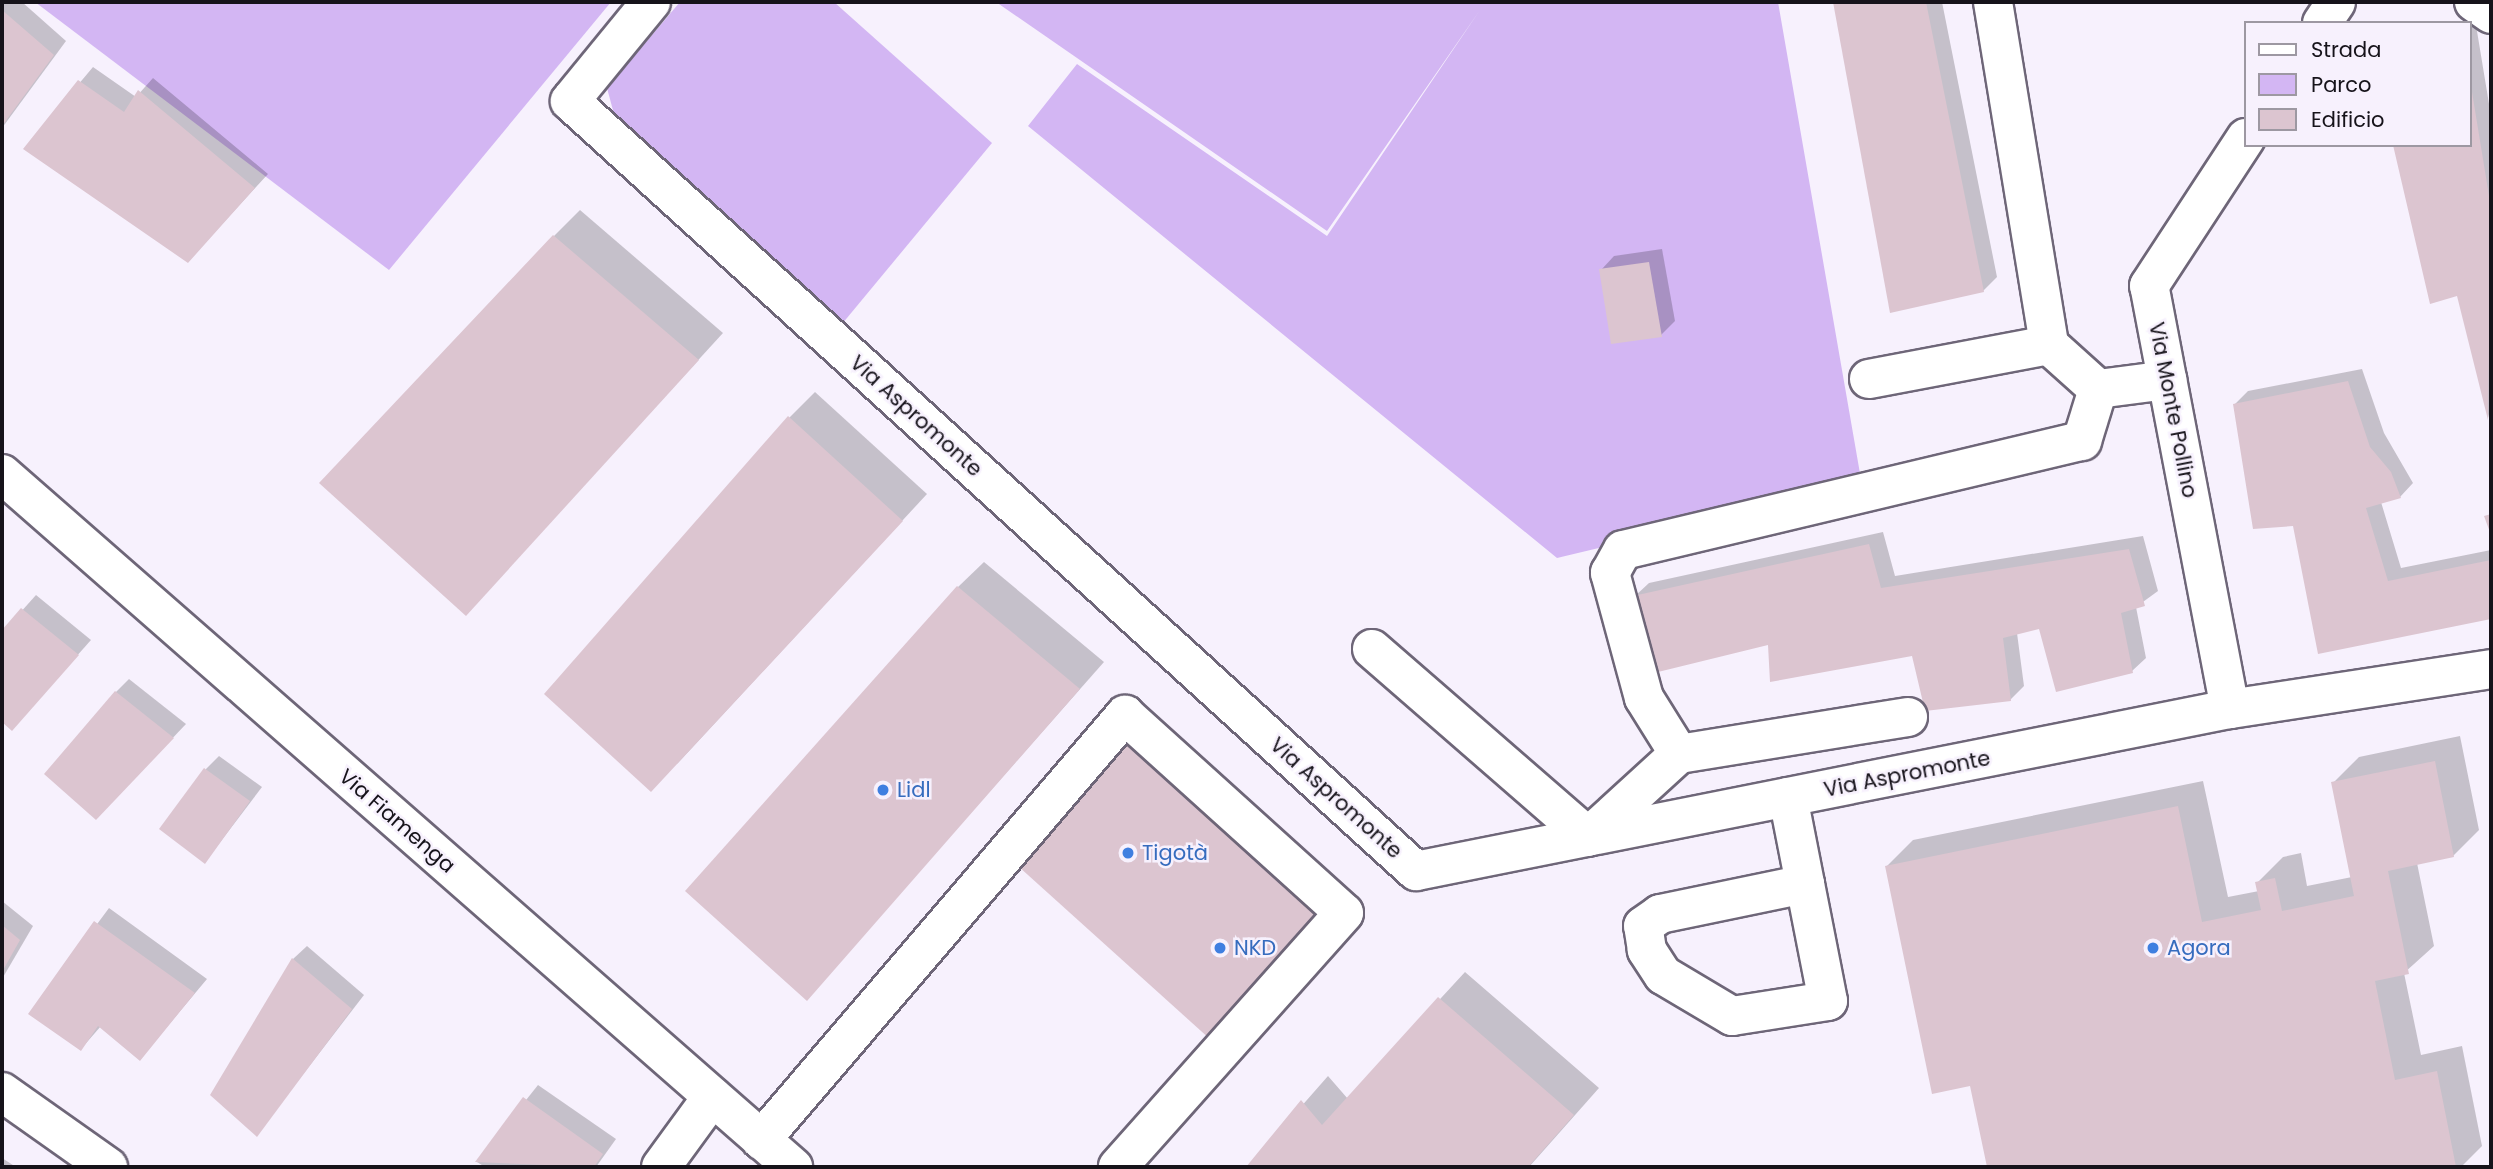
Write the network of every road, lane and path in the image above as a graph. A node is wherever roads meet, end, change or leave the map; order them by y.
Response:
1 (652, 2) edge
2 (1993, 2) edge
3 (2336, 2) edge
4 (2474, 2) edge
5 (2491, 14) edge
6 (2323, 21) edge
7 (2244, 141) edge
8 (2049, 345) junction
9 (1869, 379) dead end
10 (2167, 380) junction
11 (2098, 389) junction
12 (2, 474) edge
13 (1372, 649) dead end
14 (2491, 669) edge
15 (2230, 709) junction
16 (1908, 717) dead end
17 (1679, 754) junction
18 (1788, 797) junction
19 (1588, 837) junction
20 (1805, 884) junction
21 (2, 1092) edge
22 (712, 1097) junction
23 (761, 1140) junction
24 (108, 1167) edge
25 (661, 1167) edge
26 (793, 1167) edge
27 (1118, 1167) edge

1 - 19 street, Via Aspromonte
2 - 8 street
3 - 6 street
4 - 5 street
7 - 10 street, Via Monte Pollino
8 - 9 street
8 - 11 street
10 - 11 street
10 - 15 street, Via Monte Pollino
11 - 17 street
12 - 22 street, Via Fiamenga
13 - 19 street
14 - 15 street, Via Aspromonte
15 - 18 street, Via Aspromonte
16 - 17 street
17 - 19 street
18 - 19 street, Via Aspromonte
18 - 20 street
20 - 20 street
21 - 24 street
22 - 23 street, Via Fiamenga
22 - 25 street
23 - 26 street, Via Fiamenga
23 - 27 street

